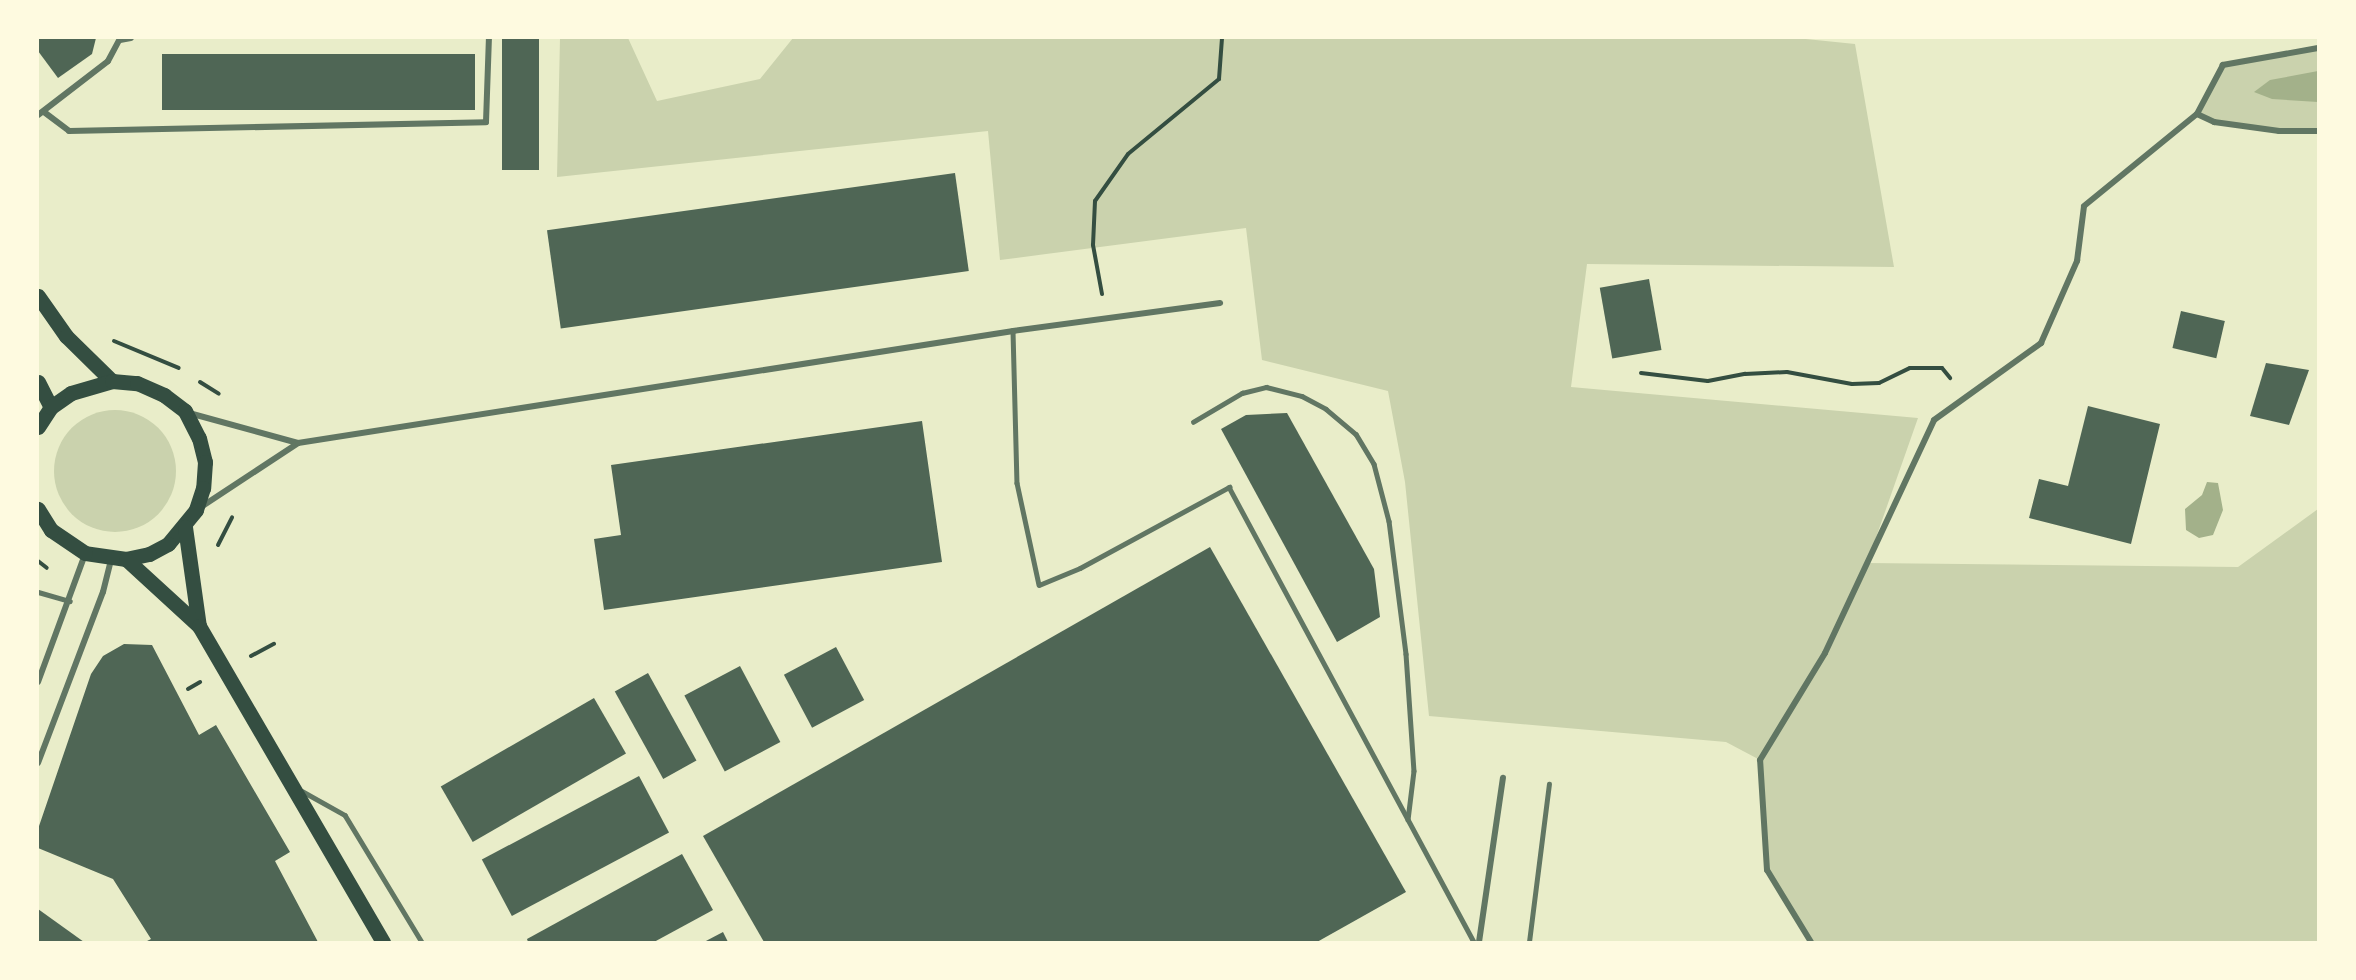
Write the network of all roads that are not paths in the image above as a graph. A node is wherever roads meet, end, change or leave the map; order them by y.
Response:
1 (131, 38) edge
2 (489, 38) edge
3 (120, 39) edge
4 (2319, 48) edge
5 (41, 113) edge
6 (2197, 114) junction
7 (2319, 131) edge
8 (38, 296) edge
9 (1220, 303) dead end
10 (1013, 331) junction
11 (112, 381) junction
12 (38, 382) edge
13 (185, 411) junction
14 (42, 417) edge
15 (1193, 422) dead end
16 (298, 443) junction
17 (38, 509) edge
18 (196, 510) junction
19 (185, 527) junction
20 (85, 553) junction
21 (111, 559) junction
22 (126, 559) junction
23 (38, 592) edge
24 (70, 601) junction
25 (199, 626) junction
26 (38, 682) edge
27 (38, 763) edge
28 (1503, 777) dead end
29 (1549, 784) dead end
30 (296, 788) junction
31 (1408, 820) junction
32 (383, 942) edge
33 (422, 942) edge
34 (1476, 942) edge
35 (1529, 942) edge
36 (1811, 942) edge

1 - 3 street
2 - 5 street
3 - 5 street
4 - 6 street
6 - 7 street
6 - 36 street
8 - 11 main road
9 - 10 street
10 - 16 street
10 - 31 lane
11 - 13 main road
11 - 14 main road
12 - 14 main road
13 - 16 street
13 - 18 main road
15 - 31 lane
16 - 18 street
17 - 20 main road
18 - 19 main road
19 - 22 main road
19 - 25 main road
20 - 21 main road
20 - 24 street
21 - 22 main road
21 - 27 street
22 - 25 main road
23 - 24 street
24 - 26 street
25 - 30 main road
28 - 34 street
29 - 35 lane
30 - 32 main road
30 - 33 lane
31 - 34 lane

